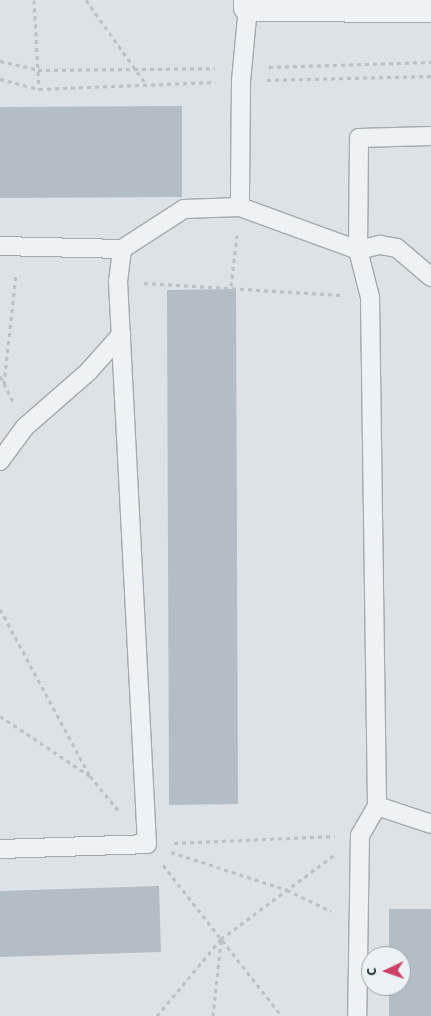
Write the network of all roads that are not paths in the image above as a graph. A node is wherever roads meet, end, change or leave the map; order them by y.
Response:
1 (248, 4) edge
2 (431, 8) edge
3 (431, 136) edge
4 (240, 207) junction
5 (0, 246) edge
6 (122, 249) junction
7 (358, 250) junction
8 (431, 277) edge
9 (121, 336) junction
10 (0, 461) edge
11 (377, 806) junction
12 (431, 824) edge
13 (0, 849) edge
14 (358, 1016) edge

1 - 2 street
1 - 4 lane
3 - 7 lane
4 - 6 lane
4 - 7 lane
5 - 6 lane
6 - 9 lane
7 - 8 lane
7 - 11 lane
9 - 10 lane
9 - 13 lane
11 - 12 lane
11 - 14 lane

